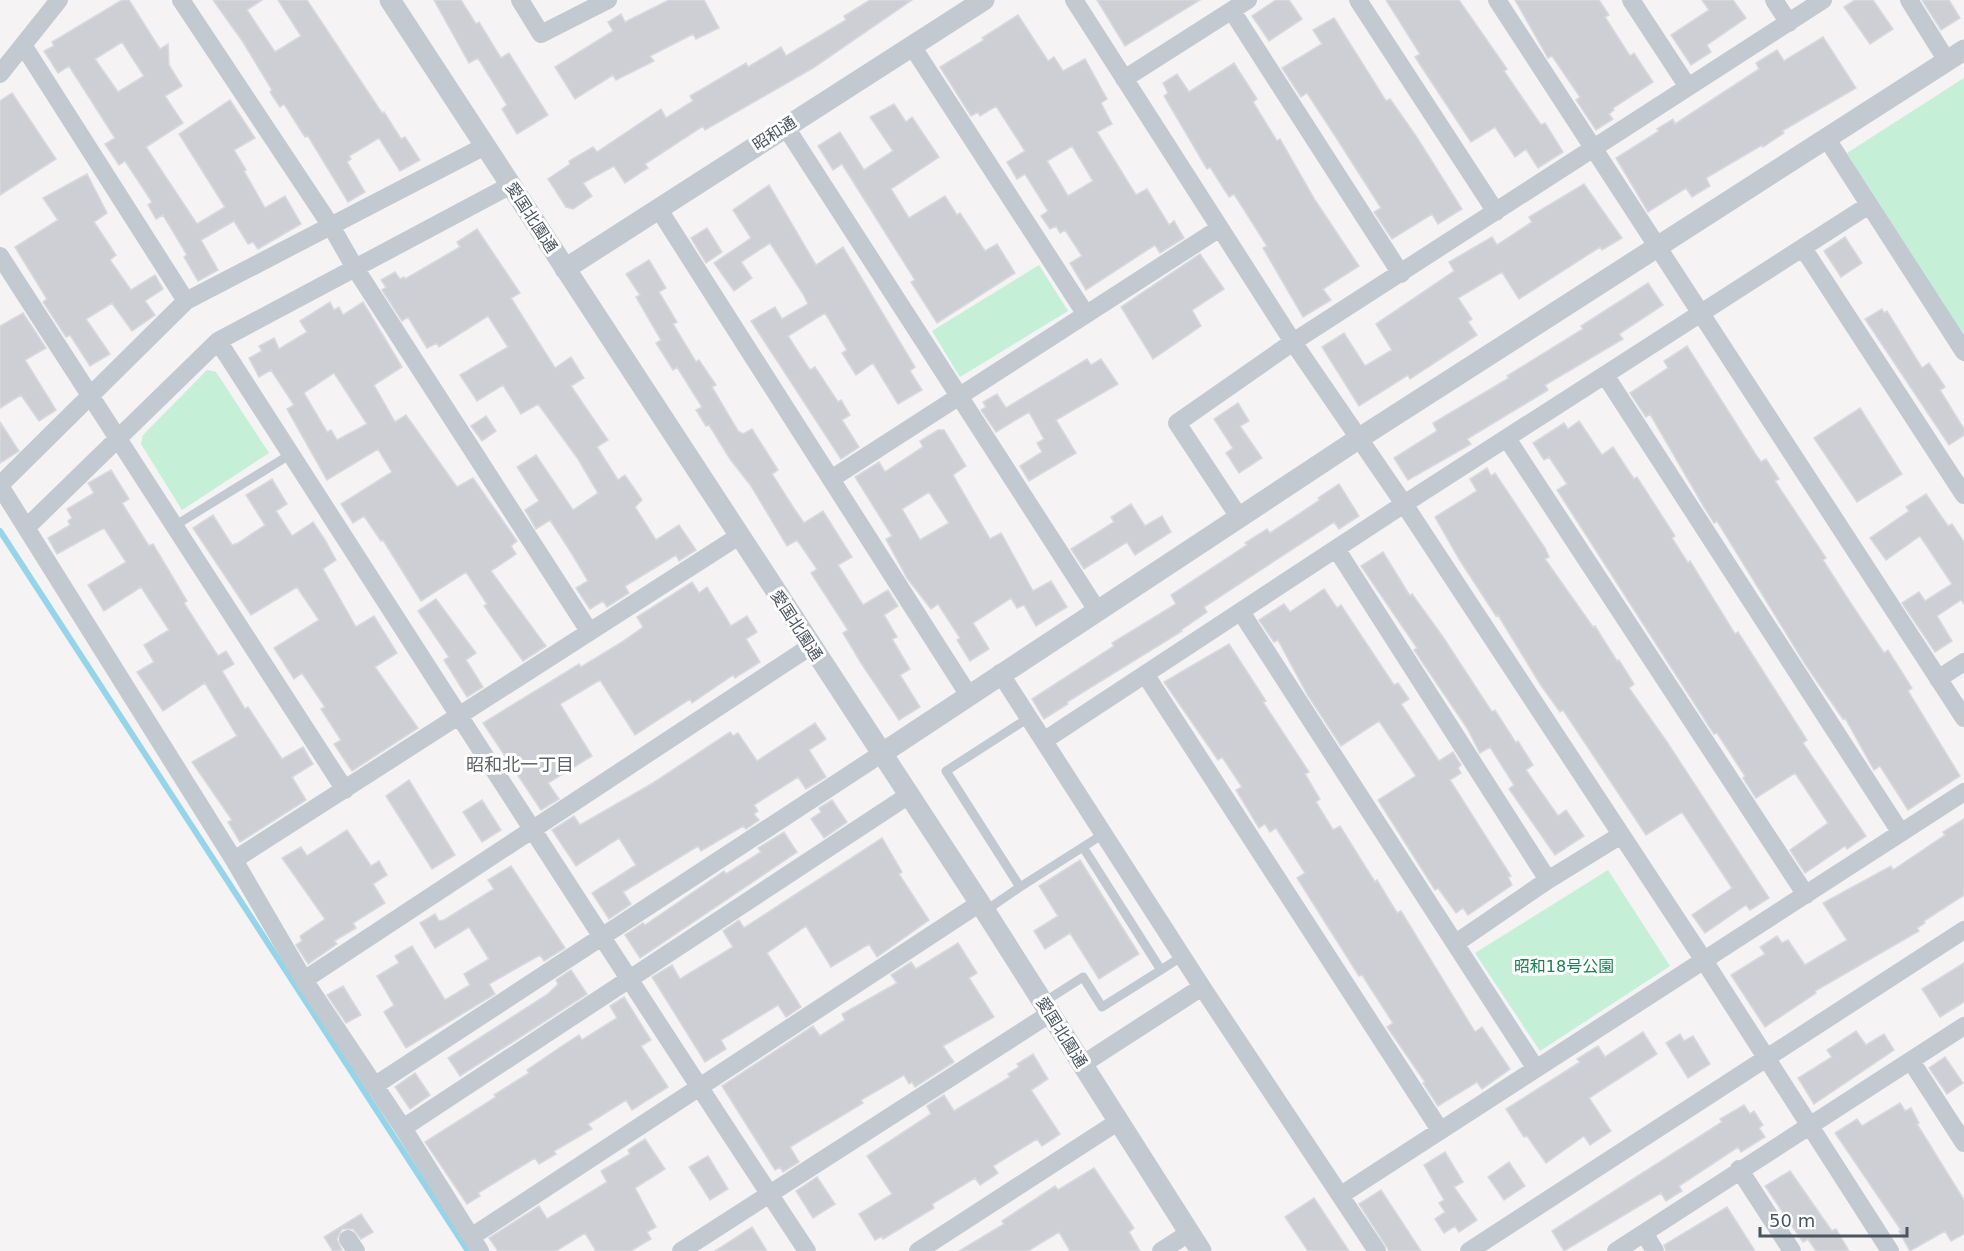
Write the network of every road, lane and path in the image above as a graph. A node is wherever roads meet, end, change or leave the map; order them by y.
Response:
1 (59, 0) edge
2 (181, 0) edge
3 (390, 0) edge
4 (520, 0) edge
5 (608, 0) edge
6 (984, 0) edge
7 (1074, 0) edge
8 (1248, 0) edge
9 (1358, 0) edge
10 (1497, 0) edge
11 (1631, 0) edge
12 (1774, 0) edge
13 (1823, 0) edge
14 (1909, 0) edge
15 (1232, 11) junction
16 (1789, 22) junction
17 (24, 45) junction
18 (912, 46) junction
19 (1956, 56) edge
20 (0, 74) edge
21 (1125, 79) junction
22 (1688, 87) junction
23 (785, 126) junction
24 (1827, 139) junction
25 (485, 146) junction
26 (1594, 149) junction
27 (511, 185) junction
28 (1869, 206) junction
29 (658, 208) junction
30 (1496, 212) junction
31 (331, 226) junction
32 (1220, 228) junction
33 (1657, 247) junction
34 (1803, 248) junction
35 (0, 255) edge
36 (355, 268) junction
37 (565, 268) junction
38 (1401, 274) junction
39 (186, 302) junction
40 (1085, 313) junction
41 (1701, 314) junction
42 (218, 341) junction
43 (1293, 342) junction
44 (1964, 352) edge
45 (1605, 375) junction
46 (959, 395) junction
47 (91, 396) junction
48 (120, 439) junction
49 (1358, 440) junction
50 (1508, 440) junction
51 (291, 454) junction
52 (831, 479) junction
53 (0, 486) edge
54 (1964, 495) edge
55 (1404, 504) junction
56 (1239, 517) junction
57 (176, 525) junction
58 (27, 527) junction
59 (739, 536) junction
60 (1337, 550) junction
61 (1097, 610) junction
62 (1241, 612) junction
63 (589, 631) junction
64 (811, 646) junction
65 (1964, 662) edge
66 (1000, 673) junction
67 (1145, 674) junction
68 (1938, 679) junction
69 (968, 694) junction
70 (460, 716) junction
71 (1030, 717) junction
72 (1964, 718) edge
73 (1045, 740) junction
74 (881, 754) junction
75 (345, 790) junction
76 (1964, 792) edge
77 (909, 795) junction
78 (530, 829) junction
79 (1105, 833) junction
80 (1901, 833) junction
81 (1621, 835) junction
82 (1083, 847) junction
83 (234, 860) junction
84 (1548, 880) junction
85 (1020, 887) junction
86 (1806, 895) junction
87 (982, 907) junction
88 (1964, 930) edge
89 (602, 937) junction
90 (1456, 943) junction
91 (1184, 955) junction
92 (1703, 959) junction
93 (1161, 970) junction
94 (628, 979) junction
95 (303, 980) junction
96 (1202, 987) junction
97 (1047, 1008) junction
98 (1964, 1026) edge
99 (1766, 1058) junction
100 (1911, 1061) junction
101 (1083, 1064) junction
102 (1536, 1069) junction
103 (374, 1086) junction
104 (699, 1086) junction
105 (1119, 1121) junction
106 (1809, 1126) junction
107 (403, 1128) junction
108 (1440, 1130) junction
109 (1964, 1143) edge
110 (1739, 1169) junction
111 (769, 1193) junction
112 (1341, 1195) junction
113 (1189, 1233) junction
114 (1644, 1233) junction
115 (476, 1244) edge
116 (681, 1251) edge
117 (807, 1251) edge
118 (918, 1251) edge
119 (1161, 1251) edge
120 (1201, 1251) edge
121 (1377, 1251) edge
122 (1469, 1251) edge
123 (1616, 1251) edge
124 (1655, 1251) edge
125 (1792, 1251) edge
126 (1890, 1251) edge

1 - 17 street
2 - 31 street
3 - 25 street, 愛国北園通
4 - 5 street
6 - 18 street, 昭和通
7 - 21 street
8 - 15 street
9 - 30 street
10 - 26 street
11 - 22 street
12 - 16 street
13 - 16 street
14 - 19 street
15 - 21 street
15 - 38 street
16 - 22 street
17 - 20 street
17 - 39 street
18 - 23 street, 昭和通
18 - 40 street
19 - 24 street
21 - 32 street
22 - 26 street
23 - 29 street, 昭和通
23 - 46 street
24 - 28 street
24 - 33 street
25 - 27 street, 愛国北園通
25 - 31 street
26 - 30 street
26 - 33 street
27 - 36 street
27 - 37 street, 愛国北園通
28 - 34 street
28 - 44 street
29 - 37 street, 昭和通
29 - 52 street
30 - 38 street
31 - 36 street
31 - 39 street
32 - 40 street
32 - 43 street
33 - 41 street
33 - 49 street
34 - 41 street
34 - 54 street
35 - 47 street
36 - 42 street
36 - 63 street
37 - 59 street, 愛国北園通
38 - 43 street
39 - 47 street
40 - 46 street
41 - 45 street
41 - 68 street
42 - 48 street
42 - 51 street
43 - 49 street
43 - 56 street
45 - 50 street
45 - 80 street
46 - 52 street
46 - 61 street
47 - 48 street
47 - 53 street
48 - 57 street
48 - 58 street
49 - 55 street
49 - 56 street
50 - 55 street
50 - 86 street
51 - 57 lane
51 - 70 street
52 - 69 street
53 - 58 street
55 - 60 street
55 - 81 street
56 - 61 street
57 - 75 street
58 - 83 street
59 - 63 street
59 - 64 street, 愛国北園通
60 - 62 street
60 - 84 street
61 - 66 street
62 - 67 street
62 - 90 street
63 - 70 street
64 - 74 street, 愛国北園通
64 - 78 street
65 - 68 street
66 - 69 street
66 - 71 street
67 - 73 street
67 - 108 street
68 - 72 street
69 - 74 street
70 - 75 street
70 - 78 street
71 - 73 street
71 - 85 lane
73 - 79 street
74 - 77 street, 愛国北園通
74 - 89 street
75 - 83 street
76 - 80 street
77 - 87 street, 愛国北園通
77 - 94 street
78 - 89 street
78 - 95 street
79 - 82 lane
79 - 91 street
80 - 86 street
81 - 84 street
81 - 92 street
82 - 85 lane
82 - 93 lane
83 - 95 street
84 - 90 street
85 - 87 lane
86 - 92 street
87 - 97 street, 愛国北園通
87 - 104 street
88 - 99 street
89 - 94 street
89 - 103 street
90 - 102 street
91 - 93 lane
91 - 96 street
92 - 99 street
92 - 102 street
93 - 97 lane
94 - 104 street
94 - 107 street
95 - 103 street
96 - 101 street
96 - 112 street
97 - 101 street, 愛国北園通
97 - 111 street
98 - 100 street
99 - 106 street
99 - 122 street
100 - 106 street
100 - 109 street
101 - 105 street, 愛国北園通
102 - 108 street
103 - 107 street
104 - 111 street
104 - 115 street
105 - 113 street, 愛国北園通
105 - 118 street
106 - 110 street
106 - 126 street
107 - 115 street
108 - 112 street
110 - 114 street
110 - 125 street
111 - 116 street
111 - 117 street
112 - 121 street
113 - 119 street
113 - 120 street, 愛国北園通
114 - 123 street
114 - 124 street

